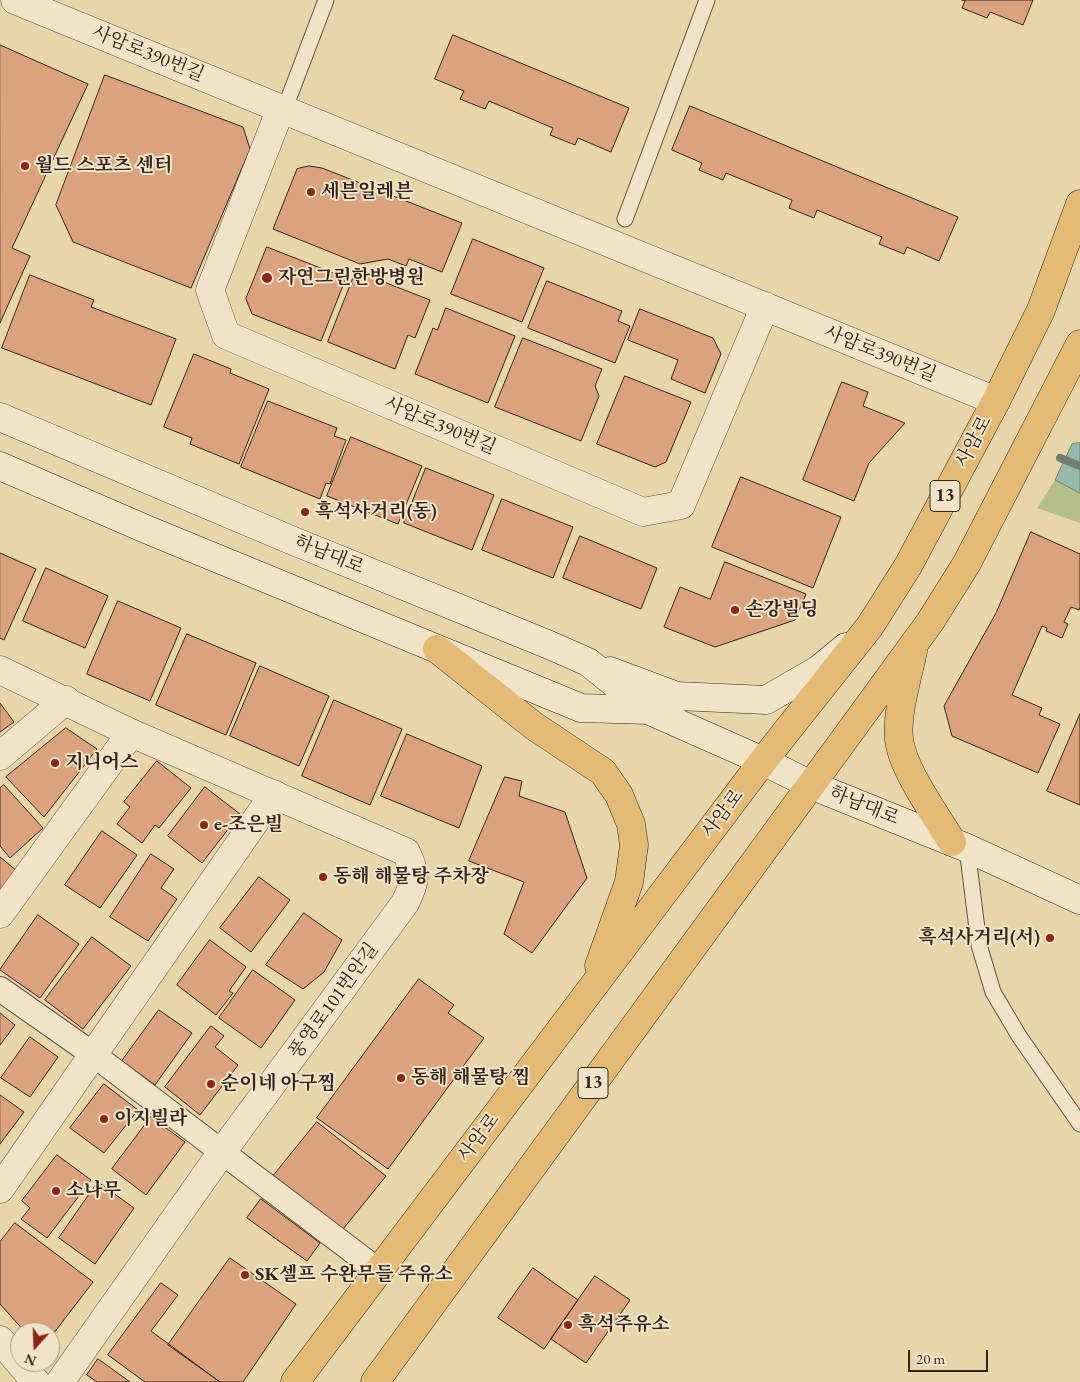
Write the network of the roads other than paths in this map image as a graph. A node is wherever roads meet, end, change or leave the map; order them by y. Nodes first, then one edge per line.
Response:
1 (15, 0) edge
2 (326, 0) edge
3 (707, 0) edge
4 (281, 108) junction
5 (1080, 204) edge
6 (625, 219) dead end
7 (765, 306) junction
8 (1080, 344) edge
9 (996, 401) junction
10 (0, 417) edge
11 (0, 466) edge
12 (870, 626) junction
13 (915, 643) junction
14 (436, 649) junction
15 (588, 662) junction
16 (0, 670) edge
17 (66, 700) junction
18 (648, 710) junction
19 (131, 733) junction
20 (0, 756) edge
21 (763, 761) junction
22 (811, 784) junction
23 (274, 794) junction
24 (960, 845) junction
25 (1080, 900) edge
26 (0, 914) edge
27 (0, 989) edge
28 (590, 991) junction
29 (94, 1055) junction
30 (1080, 1124) edge
31 (222, 1152) junction
32 (0, 1189) edge
33 (378, 1271) junction
34 (0, 1340) edge
35 (36, 1382) edge
36 (60, 1382) edge
37 (295, 1382) edge
38 (375, 1382) edge

1 - 4 street, 사암로390번길
2 - 4 lane
3 - 6 lane
4 - 7 street, 사암로390번길
4 - 7 street, 사암로390번길
5 - 9 main road, 사암로 / 13
7 - 9 street, 사암로390번길
8 - 13 main road, 13
9 - 12 main road, 사암로 / 13
10 - 15 street, 하남대로
11 - 14 street, 하남대로
12 - 15 street
12 - 21 main road, 사암로 / 13
13 - 22 main road, 13
13 - 24 main road
14 - 18 street, 하남대로
14 - 28 main road
15 - 18 street, 하남대로
16 - 17 street, 풍영로101번안길
17 - 19 street, 풍영로101번안길
17 - 20 street
18 - 21 street, 하남대로
19 - 23 street, 풍영로101번안길
19 - 26 street
21 - 22 street, 하남대로
21 - 28 main road, 사암로 / 13
22 - 24 street, 하남대로
22 - 38 main road, 13
23 - 29 street
23 - 31 street, 풍영로101번안길
24 - 25 street, 하남대로
24 - 30 lane
27 - 29 street
28 - 33 main road, 사암로 / 13
29 - 31 street
29 - 32 street
31 - 33 street
31 - 36 street, 풍영로101번안길
33 - 37 main road, 사암로 / 13
34 - 35 street

